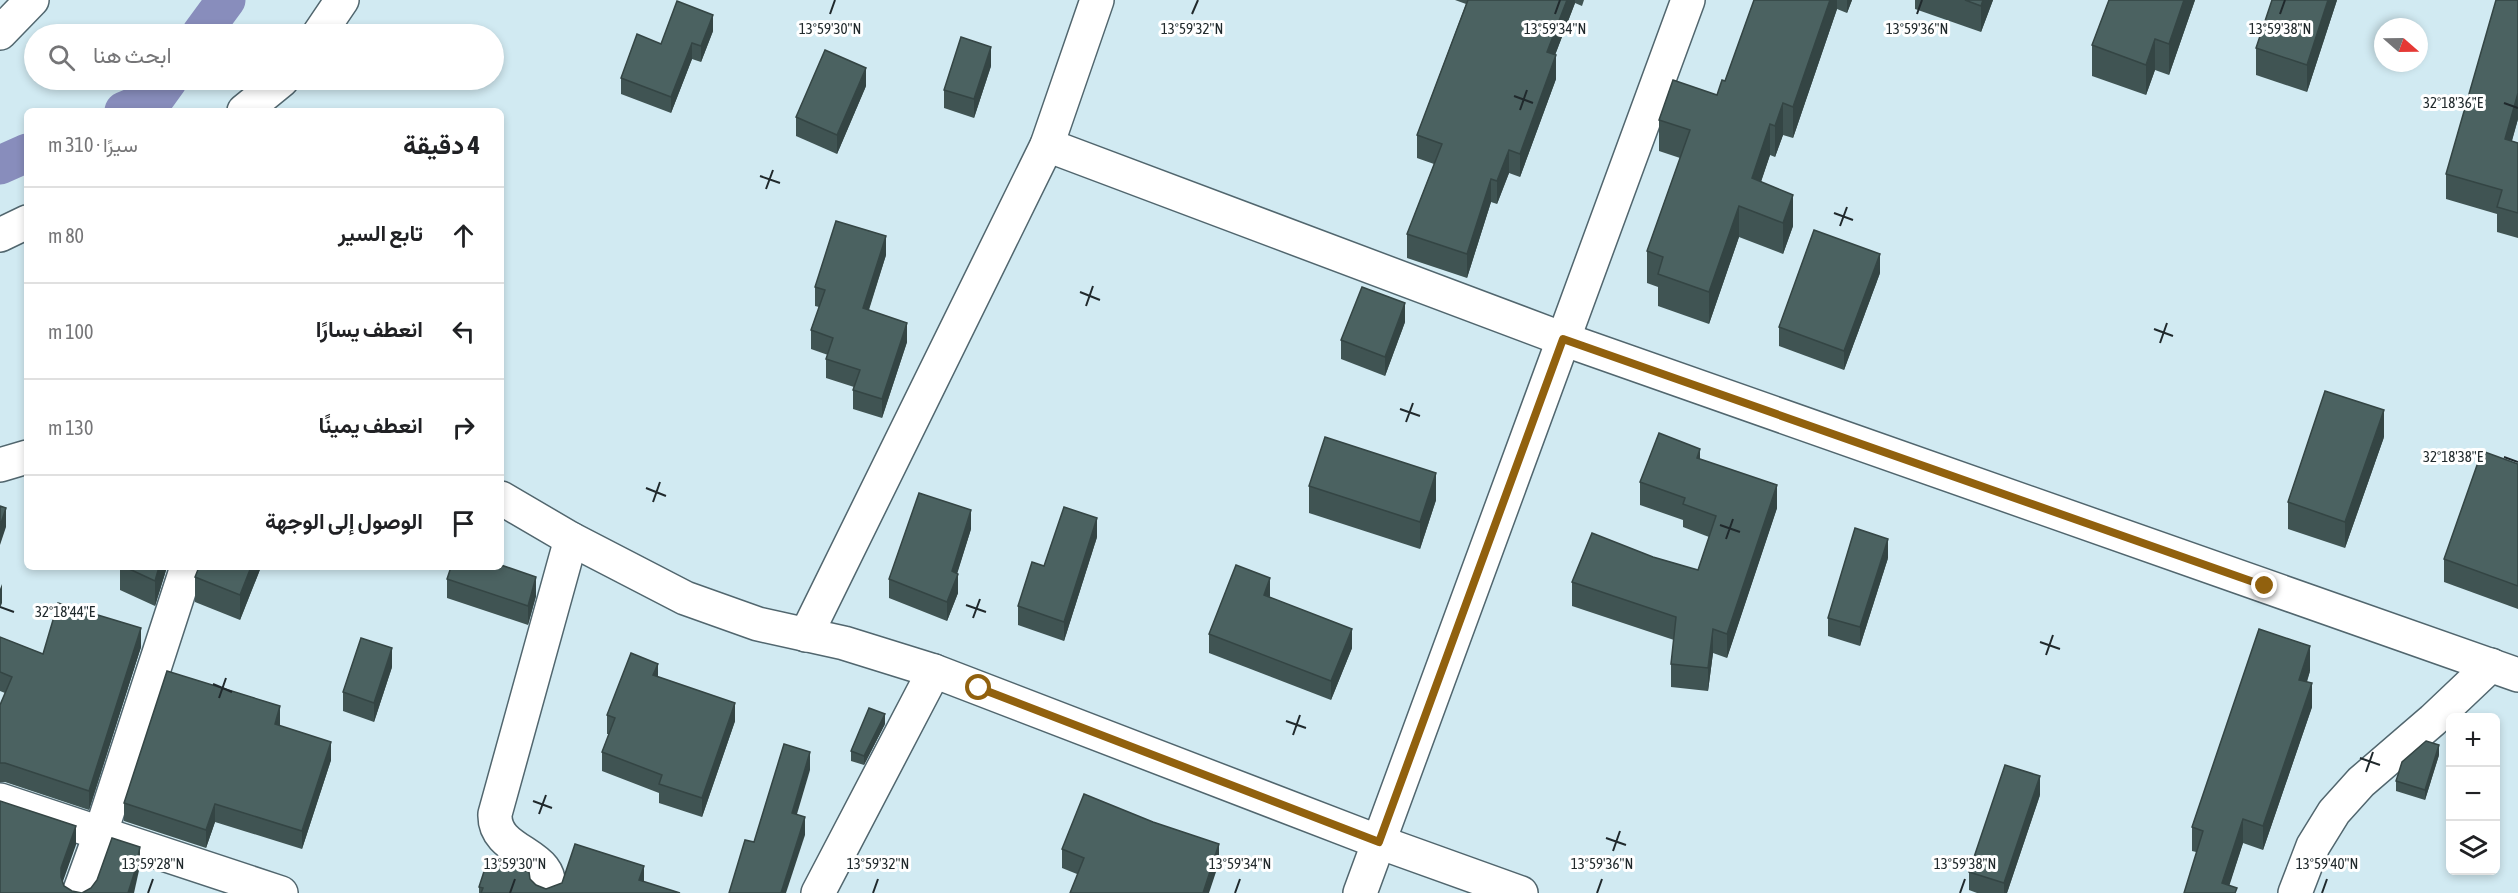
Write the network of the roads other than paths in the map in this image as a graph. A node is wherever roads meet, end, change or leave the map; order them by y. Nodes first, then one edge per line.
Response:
1 (32, 0) edge
2 (342, 0) edge
3 (1097, 0) edge
4 (1688, 0) edge
5 (326, 24) edge
6 (0, 33) edge
7 (270, 90) edge
8 (280, 90) edge
9 (248, 108) edge
10 (276, 108) edge
11 (1047, 145) junction
12 (24, 223) edge
13 (0, 235) edge
14 (1563, 339) junction
15 (24, 458) edge
16 (0, 465) edge
17 (504, 500) edge
18 (571, 539) junction
19 (186, 570) edge
20 (806, 635) junction
21 (934, 670) junction
22 (2504, 670) edge
23 (0, 800) edge
24 (100, 834) junction
25 (1379, 842) junction
26 (79, 893) edge
27 (281, 893) edge
28 (547, 893) edge
29 (818, 893) edge
30 (1360, 893) edge
31 (1521, 893) edge
32 (2295, 893) edge

1 - 6 street
2 - 5 street
3 - 11 street
4 - 14 street
7 - 9 street
8 - 10 street
11 - 14 street
11 - 20 street
12 - 13 street
14 - 22 street
14 - 25 street
15 - 16 street
17 - 18 street
18 - 20 street
18 - 28 street
19 - 24 street
20 - 21 street
21 - 25 street
21 - 29 street
22 - 32 street
23 - 24 street
24 - 26 street
24 - 27 street
25 - 30 street
25 - 31 street

